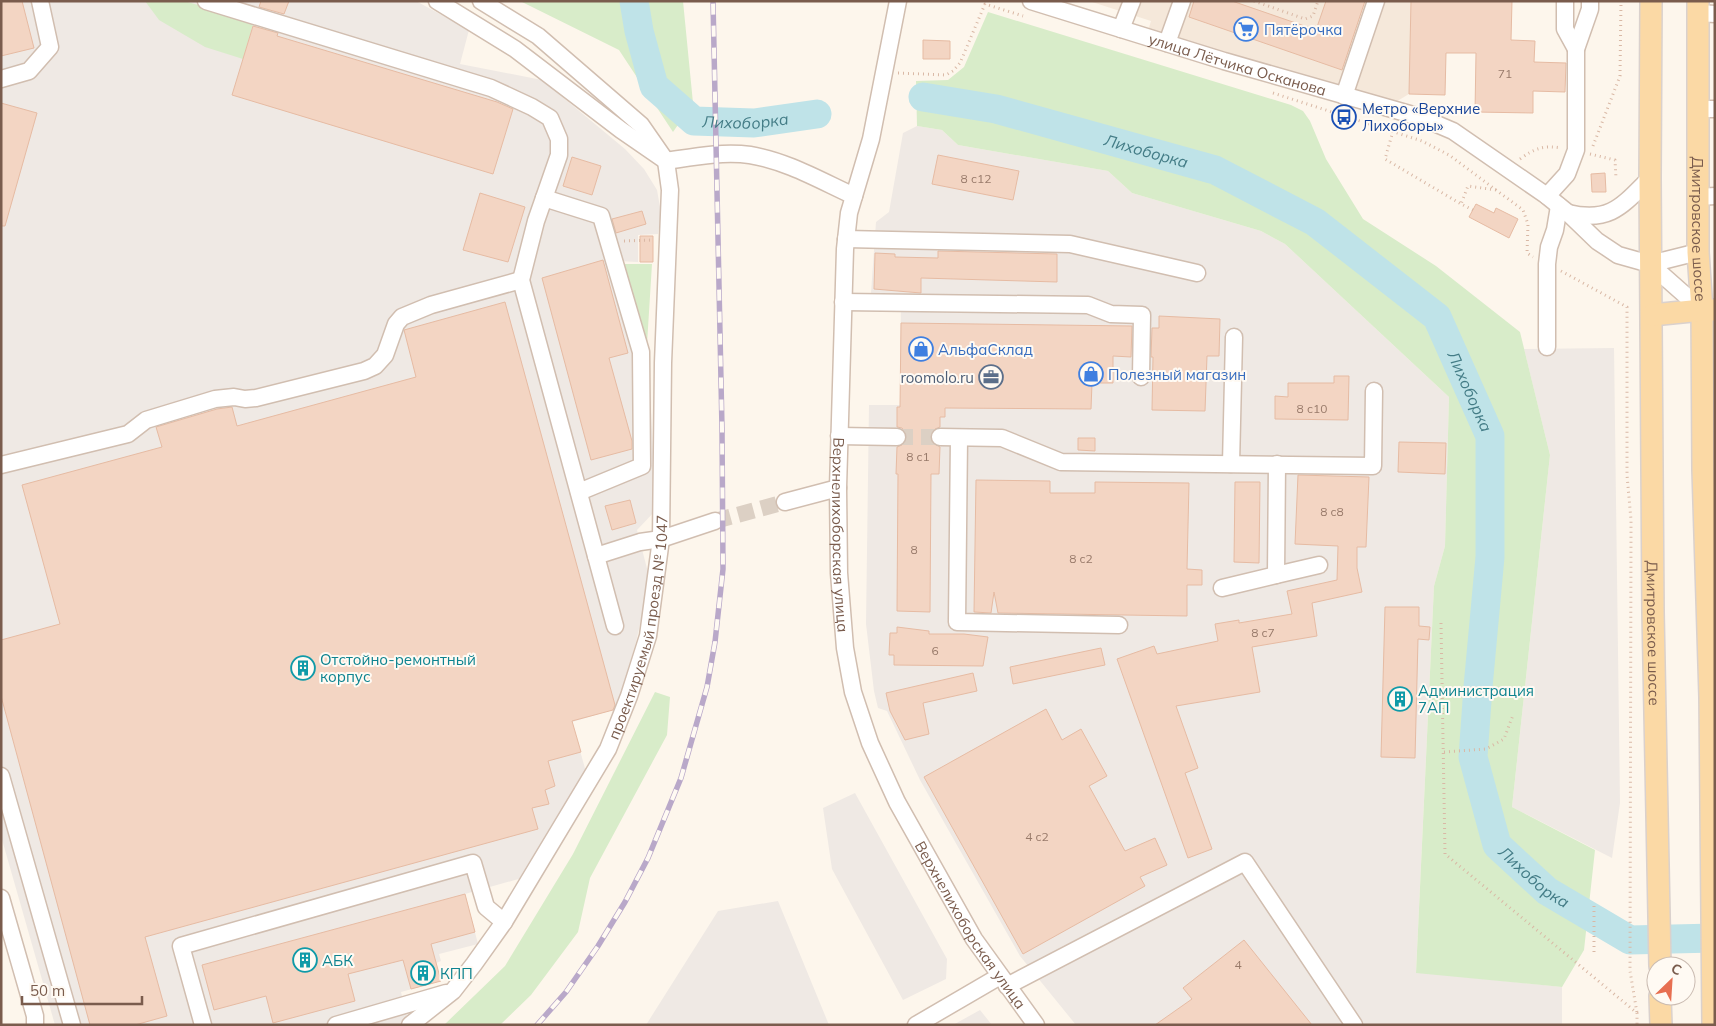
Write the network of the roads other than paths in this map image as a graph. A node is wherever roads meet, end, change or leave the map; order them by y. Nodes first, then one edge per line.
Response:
1 (40, 1) edge
2 (206, 1) edge
3 (437, 1) edge
4 (482, 1) edge
5 (898, 1) edge
6 (1031, 1) edge
7 (1132, 1) edge
8 (1182, 1) edge
9 (1376, 1) edge
10 (1565, 1) edge
11 (1590, 1) edge
12 (1651, 1) edge
13 (1703, 10) edge
14 (1121, 29) junction
15 (1167, 43) junction
16 (1576, 49) junction
17 (1, 79) edge
18 (1344, 96) junction
19 (1707, 109) edge
20 (666, 161) junction
21 (1650, 178) junction
22 (854, 196) junction
23 (1706, 197) edge
24 (544, 198) junction
25 (1558, 205) junction
26 (846, 239) junction
27 (1698, 252) junction
28 (1650, 264) junction
29 (1197, 274) dead end
30 (521, 280) junction
31 (843, 302) junction
32 (1708, 310) edge
33 (1652, 315) junction
34 (1234, 337) dead end
35 (1546, 347) dead end
36 (1708, 359) edge
37 (1141, 377) dead end
38 (1374, 391) dead end
39 (839, 436) junction
40 (897, 437) tunnel mouth
41 (940, 438) tunnel mouth
42 (959, 438) junction
43 (1231, 464) junction
44 (1278, 464) junction
45 (1, 465) edge
46 (1709, 470) edge
47 (838, 488) junction
48 (579, 492) junction
49 (785, 502) tunnel mouth
50 (715, 521) tunnel mouth
51 (661, 538) junction
52 (596, 556) junction
53 (1319, 565) dead end
54 (1276, 575) junction
55 (1222, 588) dead end
56 (1119, 625) dead end
57 (615, 626) dead end
58 (1712, 735) edge
59 (1, 776) edge
60 (1713, 800) edge
61 (1, 898) edge
62 (504, 922) junction
63 (1660, 956) edge
64 (1004, 981) junction
65 (453, 991) junction
66 (1660, 1006) edge
67 (35, 1025) edge
68 (72, 1025) edge
69 (203, 1025) edge
70 (336, 1025) edge
71 (410, 1025) edge
72 (916, 1025) edge
73 (1036, 1025) edge
74 (1354, 1025) edge
75 (1661, 1025) edge
76 (1713, 1025) edge

1 - 17 street
2 - 24 street
3 - 20 street
4 - 20 street
5 - 22 street, Верхнелихоборская улица
6 - 14 street, улица Лётчика Осканова
7 - 14 street
8 - 15 street
9 - 18 street
10 - 16 street
11 - 16 street
12 - 21 main road, Дмитровское шоссе
13 - 19 main road, Дмитровское шоссе
14 - 15 street, улица Лётчика Осканова
15 - 18 street, улица Лётчика Осканова
16 - 25 street
18 - 25 street, улица Лётчика Осканова
19 - 23 main road, Дмитровское шоссе
20 - 22 street
20 - 51 street, проектируемый проезд № 1047
21 - 25 street, улица Лётчика Осканова
21 - 28 main road, Дмитровское шоссе
22 - 26 street, Верхнелихоборская улица
23 - 27 main road, Дмитровское шоссе
24 - 30 street
24 - 48 street
25 - 28 street, улица Лётчика Осканова
25 - 35 street
26 - 29 street
26 - 31 street, Верхнелихоборская улица
27 - 28 street, улица Лётчика Осканова
27 - 32 main road, Дмитровское шоссе
28 - 32 street
28 - 33 main road, Дмитровское шоссе
30 - 45 street
30 - 48 street
31 - 37 street
31 - 39 street, Верхнелихоборская улица
32 - 33 main road
32 - 36 main road, Дмитровское шоссе
33 - 63 main road, Дмитровское шоссе
34 - 43 street
36 - 46 main road, Дмитровское шоссе
38 - 44 street
39 - 40 street
39 - 47 street, Верхнелихоборская улица
41 - 42 street
42 - 43 street
42 - 56 street
43 - 44 street
44 - 54 street
46 - 58 main road, Дмитровское шоссе
47 - 49 street
47 - 64 street, Верхнелихоборская улица
48 - 52 street
50 - 51 street
51 - 52 street
51 - 62 street, проектируемый проезд № 1047
52 - 57 street
53 - 54 street
54 - 55 street
58 - 60 main road, Дмитровское шоссе
59 - 68 street
60 - 76 main road, Дмитровское шоссе
61 - 67 street
62 - 65 street, проектируемый проезд № 1047
62 - 69 street
64 - 72 street
64 - 73 street, Верхнелихоборская улица
64 - 74 street
65 - 70 street
65 - 71 street, проектируемый проезд № 1047
66 - 75 main road

